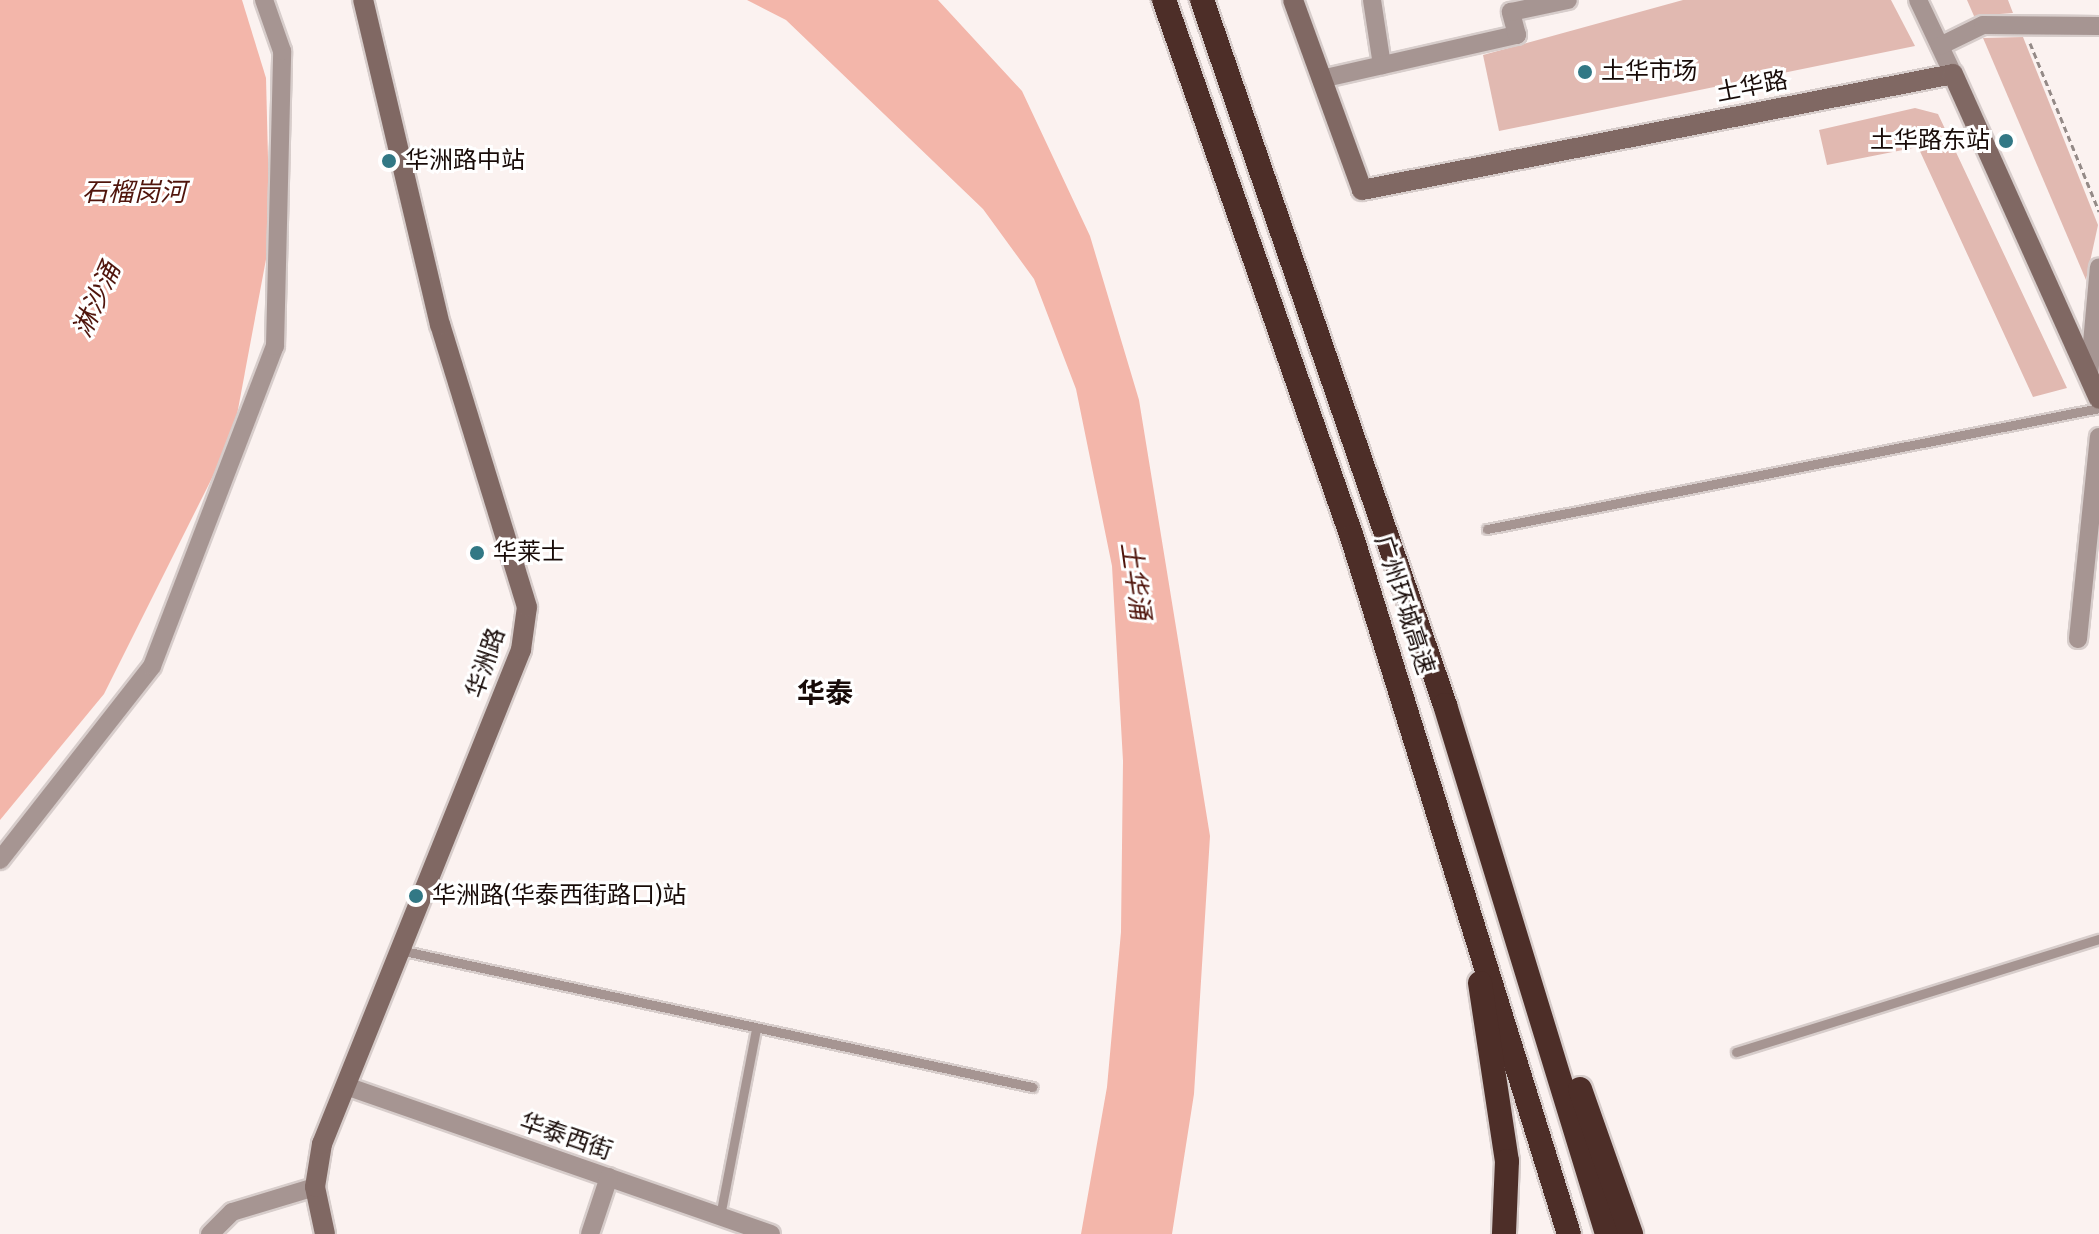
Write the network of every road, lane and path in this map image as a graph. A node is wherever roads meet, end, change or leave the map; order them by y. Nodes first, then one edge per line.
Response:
1 (264, 0) edge
2 (363, 0) edge
3 (1164, 0) edge
4 (1202, 0) edge
5 (1293, 0) edge
6 (1372, 0) edge
7 (1568, 0) edge
8 (1918, 0) edge
9 (1534, 4) edge
10 (2022, 25) junction
11 (2099, 26) edge
12 (1940, 46) junction
13 (1382, 65) junction
14 (1953, 74) junction
15 (1321, 79) junction
16 (2099, 211) edge
17 (2099, 267) edge
18 (2089, 376) junction
19 (2099, 399) edge
20 (2099, 408) edge
21 (2099, 437) edge
22 (1487, 529) dead end
23 (2078, 639) dead end
24 (1445, 705) junction
25 (1415, 729) junction
26 (0, 860) edge
27 (2099, 939) edge
28 (404, 951) junction
29 (756, 1029) junction
30 (1736, 1052) dead end
31 (346, 1086) junction
32 (1032, 1087) dead end
33 (609, 1177) junction
34 (315, 1187) junction
35 (720, 1216) junction
36 (210, 1234) edge
37 (325, 1234) edge
38 (590, 1234) edge
39 (771, 1234) edge
40 (1504, 1234) edge
41 (1569, 1234) edge
42 (1607, 1234) edge
43 (1631, 1234) edge

1 - 26 street
2 - 28 main road, 华洲路
3 - 25 highway, 广州环城高速
4 - 24 highway, 广州环城高速
5 - 15 main road, 土华路
6 - 13 street
7 - 9 street
8 - 12 street
9 - 13 street
10 - 11 street
10 - 12 street
10 - 16 path
12 - 14 street
13 - 15 street
14 - 15 main road, 土华路
14 - 18 main road
17 - 18 street
18 - 19 main road
20 - 22 lane
21 - 23 street
24 - 42 highway, 广州环城高速
24 - 43 highway
25 - 40 highway
25 - 41 highway, 广州环城高速
27 - 30 lane
28 - 29 lane
28 - 31 main road, 华洲路
29 - 32 lane
29 - 35 lane
31 - 33 street, 华泰西街
31 - 34 main road, 华洲路
33 - 35 street, 华泰西街
33 - 38 street
34 - 36 street
34 - 37 main road, 华洲路
35 - 39 street, 华泰西街

